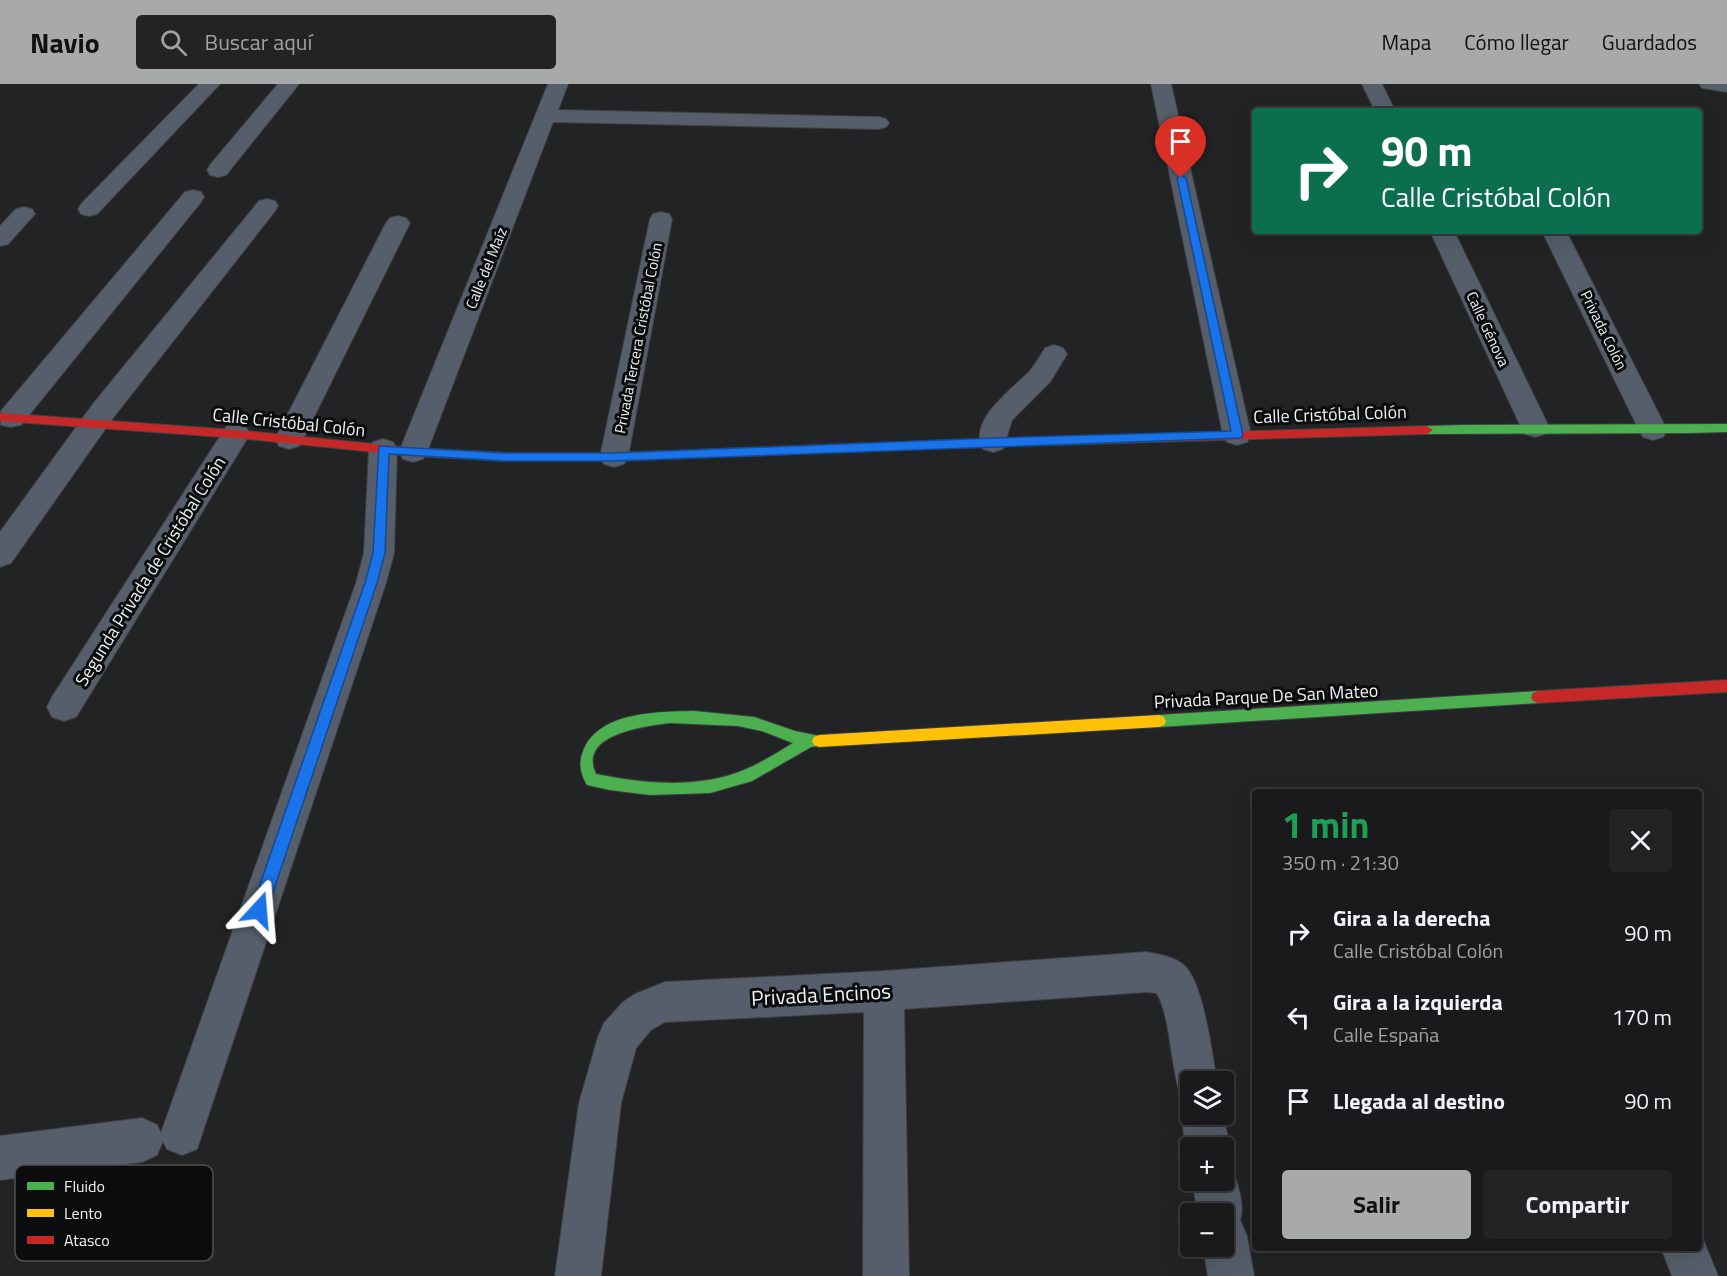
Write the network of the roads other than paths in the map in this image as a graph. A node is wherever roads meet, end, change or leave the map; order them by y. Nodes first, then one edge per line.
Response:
1 (210, 84) edge
2 (289, 84) edge
3 (558, 84) edge
4 (1161, 84) edge
5 (1372, 84) edge
6 (1709, 84) edge
7 (1727, 86) edge
8 (1384, 108) edge
9 (546, 116) junction
10 (879, 123) dead end
11 (218, 170) dead end
12 (193, 198) dead end
13 (267, 206) dead end
14 (89, 209) dead end
15 (24, 214) dead end
16 (661, 219) dead end
17 (398, 224) dead end
18 (1443, 234) edge
19 (1555, 234) edge
20 (0, 238) edge
21 (1054, 354) dead end
22 (6, 418) edge
23 (94, 422) junction
24 (1535, 427) junction
25 (1727, 428) edge
26 (1653, 430) junction
27 (236, 434) junction
28 (1237, 435) junction
29 (289, 439) junction
30 (993, 442) junction
31 (398, 451) junction
32 (614, 457) junction
33 (0, 555) edge
34 (1727, 686) edge
35 (64, 707) dead end
36 (807, 742) junction
37 (884, 991) junction
38 (1194, 1071) edge
39 (0, 1158) edge
40 (1685, 1251) edge
41 (1228, 1257) edge
42 (578, 1276) edge
43 (886, 1276) edge
44 (1231, 1276) edge
45 (1695, 1276) edge

1 - 14 street
2 - 11 street
3 - 9 street, Calle del Maíz
4 - 28 street
5 - 8 street
6 - 7 street
9 - 10 street
9 - 31 street, Calle del Maíz
12 - 22 street
13 - 23 street
15 - 20 street
16 - 32 street, Privada Tercera Cristóbal Colón
17 - 29 street
18 - 24 street, Calle Génova
19 - 26 street, Privada Colón
21 - 30 street
22 - 23 street, Calle Cristóbal Colón
23 - 27 street, Calle Cristóbal Colón
23 - 33 street
24 - 26 street, Calle Cristóbal Colón
24 - 28 street, Calle Cristóbal Colón
25 - 26 street, Calle Cristóbal Colón
27 - 29 street, Calle Cristóbal Colón
27 - 35 street, Segunda Privada de Cristóbal Colón
28 - 30 street, Calle Cristóbal Colón
29 - 31 street, Calle Cristóbal Colón
30 - 32 street, Calle Cristóbal Colón
31 - 32 street, Calle Cristóbal Colón
31 - 39 street, Calle del Maíz
34 - 36 street, Privada Parque De San Mateo
36 - 36 street, Privada Parque De San Mateo
37 - 38 street, Privada Encinos
37 - 42 street, Privada Encinos
37 - 43 street
40 - 45 street
41 - 44 street

